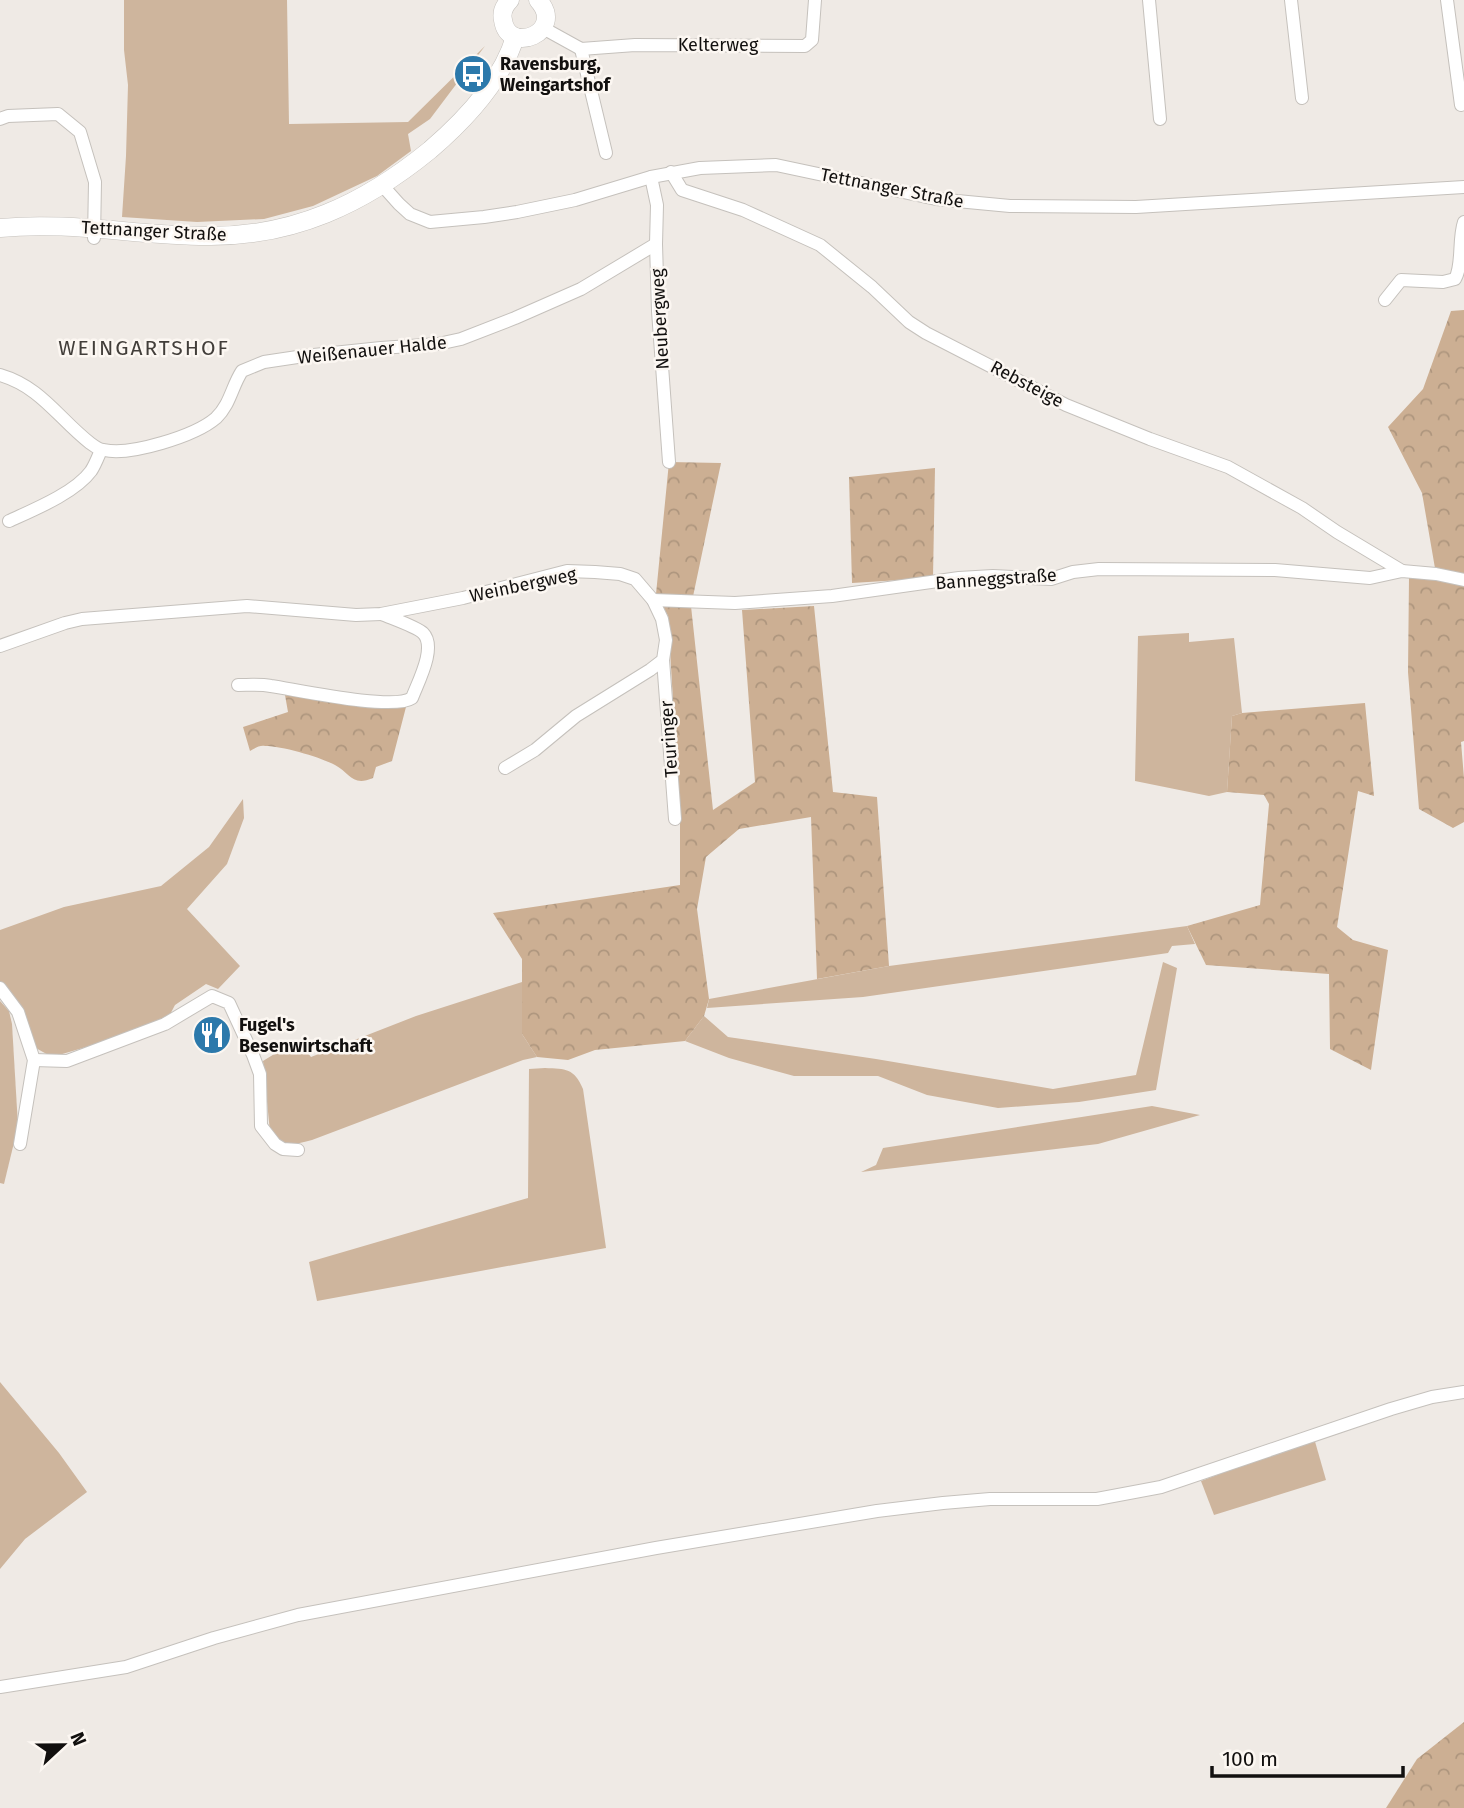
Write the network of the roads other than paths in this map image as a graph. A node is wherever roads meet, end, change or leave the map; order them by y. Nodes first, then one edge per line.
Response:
1 (510, 0) edge
2 (539, 0) edge
3 (815, 0) edge
4 (1149, 0) edge
5 (1291, 0) edge
6 (1447, 0) edge
7 (543, 28) junction
8 (515, 37) junction
9 (581, 49) junction
10 (1301, 98) dead end
11 (1461, 105) dead end
12 (1160, 118) dead end
13 (0, 119) edge
14 (606, 153) dead end
15 (671, 172) junction
16 (651, 177) junction
17 (382, 185) junction
18 (1464, 187) edge
19 (1464, 222) edge
20 (0, 228) edge
21 (94, 233) junction
22 (656, 244) junction
23 (1385, 300) dead end
24 (0, 375) edge
25 (101, 450) junction
26 (669, 462) dead end
27 (9, 521) dead end
28 (1402, 571) junction
29 (1464, 580) edge
30 (653, 600) junction
31 (381, 614) junction
32 (0, 646) edge
33 (663, 660) junction
34 (238, 685) dead end
35 (505, 768) dead end
36 (675, 819) dead end
37 (0, 988) edge
38 (34, 1060) junction
39 (20, 1144) dead end
40 (298, 1150) dead end
41 (1464, 1392) edge
42 (0, 1687) edge

1 - 8 street
2 - 7 street
3 - 9 street, Kelterweg
4 - 12 street
5 - 10 street
6 - 11 street
7 - 8 street
7 - 9 street
8 - 17 street, Tettnanger Straße
9 - 14 street
13 - 21 street
15 - 16 street, Tettnanger Straße
15 - 18 street, Tettnanger Straße
15 - 28 street, Rebsteige
16 - 17 street, Tettnanger Straße
16 - 22 street, Neubergweg
17 - 21 street, Tettnanger Straße
19 - 23 street
20 - 21 street, Tettnanger Straße
22 - 25 street, Weißenauer Halde
22 - 26 street, Neubergweg
24 - 25 street
25 - 27 street
28 - 29 street, Banneggstraße
28 - 30 street, Banneggstraße
30 - 31 street, Weinbergweg
30 - 33 street, Weinbergweg
31 - 32 street, Weinbergweg
31 - 34 street, Weinbergweg
33 - 35 street
33 - 36 street, Teuringer
37 - 38 street
38 - 39 street
38 - 40 street
41 - 42 street

